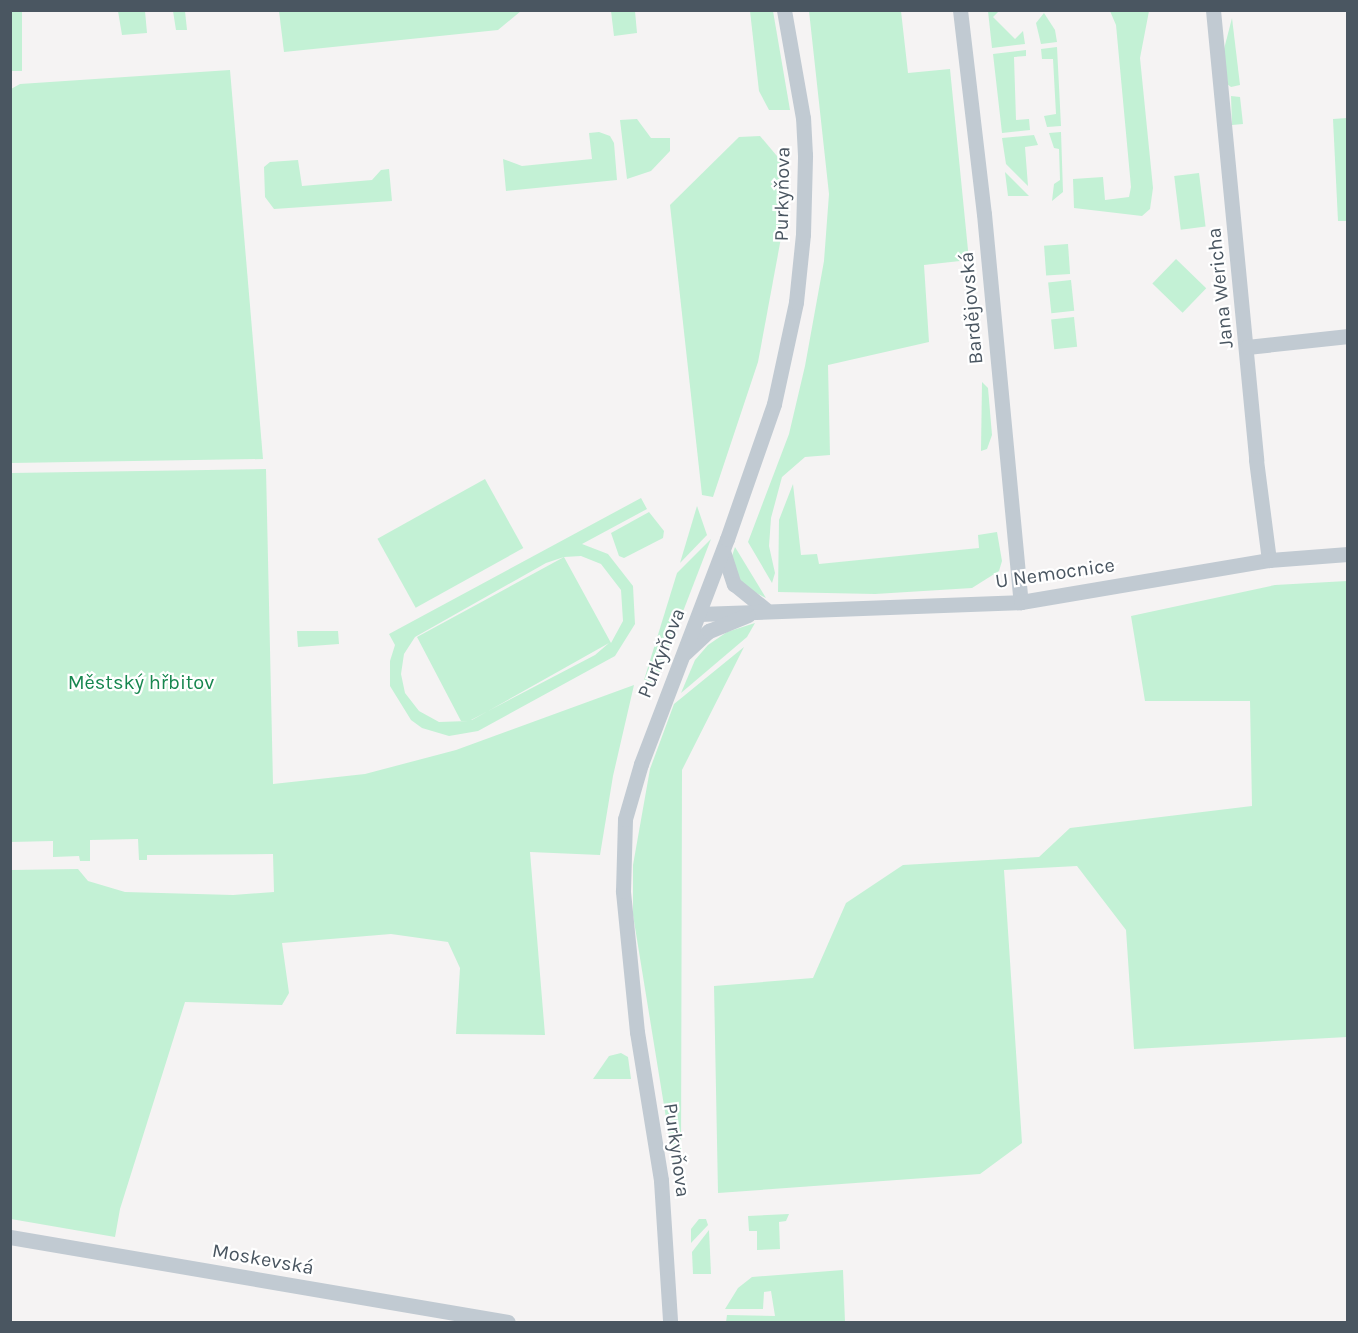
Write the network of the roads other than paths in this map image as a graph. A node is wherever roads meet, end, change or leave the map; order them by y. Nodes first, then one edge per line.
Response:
1 (783, 10) edge
2 (960, 10) edge
3 (1213, 10) edge
4 (1347, 336) edge
5 (1247, 347) junction
6 (723, 549) junction
7 (1347, 554) edge
8 (1269, 560) junction
9 (1021, 602) junction
10 (765, 609) junction
11 (699, 614) junction
12 (683, 655) junction
13 (10, 1237) edge
14 (670, 1322) edge
15 (508, 1323) edge

1 - 6 street, Purkyňova
2 - 9 street, Bardějovská
3 - 5 street, Jana Wericha
4 - 5 street
5 - 8 street, Jana Wericha
6 - 10 street
6 - 11 street, Purkyňova
7 - 8 street, U Nemocnice
8 - 9 street, U Nemocnice
9 - 10 street, U Nemocnice
10 - 11 street, U Nemocnice
10 - 12 street, U Nemocnice
11 - 12 street, Purkyňova
12 - 14 street, Purkyňova
13 - 15 street, Moskevská

